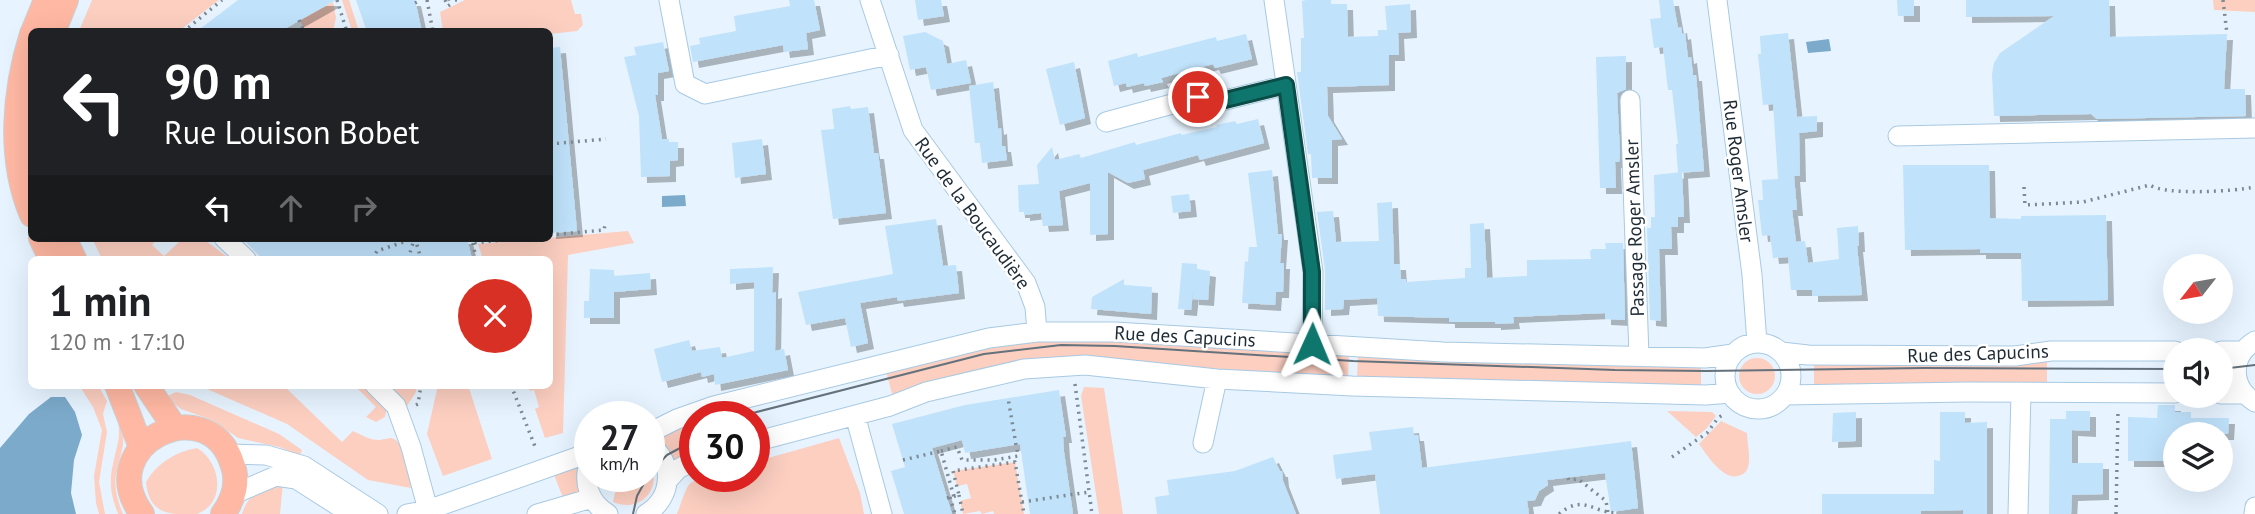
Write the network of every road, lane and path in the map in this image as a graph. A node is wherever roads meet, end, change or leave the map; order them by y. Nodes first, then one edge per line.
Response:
1 (46, 0) edge
2 (66, 0) edge
3 (222, 0) edge
4 (337, 0) edge
5 (421, 0) edge
6 (427, 0) edge
7 (669, 0) edge
8 (870, 0) edge
9 (1274, 0) edge
10 (1717, 0) edge
11 (2223, 0) edge
12 (415, 3) dead end
13 (299, 20) dead end
14 (34, 28) edge
15 (54, 28) edge
16 (188, 28) edge
17 (302, 28) edge
18 (346, 28) edge
19 (432, 28) edge
20 (2227, 34) dead end
21 (28, 50) edge
22 (889, 55) junction
23 (1286, 85) junction
24 (1630, 100) dead end
25 (1106, 122) dead end
26 (2255, 128) edge
27 (1898, 136) dead end
28 (606, 139) dead end
29 (553, 144) edge
30 (2024, 187) dead end
31 (2255, 187) edge
32 (28, 201) edge
33 (604, 225) dead end
34 (553, 235) edge
35 (228, 242) edge
36 (397, 242) edge
37 (243, 256) edge
38 (374, 256) edge
39 (1037, 332) junction
40 (1756, 343) junction
41 (1312, 344) junction
42 (2249, 346) edge
43 (2163, 351) edge
44 (1781, 352) junction
45 (1733, 354) junction
46 (1639, 356) junction
47 (1217, 379) junction
48 (1075, 384) dead end
49 (119, 389) edge
50 (149, 389) edge
51 (379, 389) edge
52 (513, 389) edge
53 (2021, 392) junction
54 (1730, 393) junction
55 (2163, 393) edge
56 (1785, 395) junction
57 (1008, 398) dead end
58 (2250, 398) edge
59 (2118, 409) dead end
60 (1724, 414) dead end
61 (855, 415) junction
62 (665, 425) edge
63 (175, 428) junction
64 (770, 438) edge
65 (1203, 443) dead end
66 (141, 447) junction
67 (536, 449) dead end
68 (941, 451) junction
69 (229, 454) junction
70 (1672, 457) dead end
71 (574, 458) edge
72 (903, 460) dead end
73 (665, 464) edge
74 (679, 468) edge
75 (1568, 478) dead end
76 (668, 480) junction
77 (592, 492) edge
78 (1089, 492) junction
79 (952, 497) junction
80 (1022, 502) junction
81 (2255, 507) edge
82 (226, 509) edge
83 (601, 509) edge
84 (428, 510) junction
85 (138, 511) edge
86 (1608, 513) edge
87 (1616, 513) edge
88 (351, 514) edge
89 (378, 514) edge
90 (407, 514) edge
91 (537, 514) edge
92 (647, 514) edge
93 (881, 514) edge
94 (955, 514) edge
95 (963, 514) edge
96 (1024, 514) edge
97 (1092, 514) edge
98 (1559, 514) edge
99 (2018, 514) edge
100 (2116, 514) edge
101 (2254, 514) edge

1 - 14 main road
2 - 15 main road
3 - 16 path
4 - 18 path
5 - 12 path
6 - 19 path
7 - 22 street
8 - 22 street, Rue de la Boucaudière
9 - 23 street
10 - 40 street, Rue Roger Amsler
11 - 20 path
13 - 17 path
21 - 32 main road
22 - 39 street, Rue de la Boucaudière
23 - 25 street
23 - 41 street
24 - 46 street, Passage Roger Amsler
26 - 27 street
28 - 29 path
30 - 31 path
33 - 34 path
35 - 37 street
36 - 38 path
39 - 41 street, Rue des Capucins
39 - 62 street, Rue des Capucins
40 - 44 street, Rue des Capucins
40 - 45 street, Rue des Capucins
41 - 46 street, Rue des Capucins
42 - 58 street
43 - 44 street, Rue des Capucins
44 - 56 street
45 - 46 street, Rue des Capucins
45 - 54 street
47 - 54 street, Rue des Capucins
47 - 61 street, Rue des Capucins
47 - 65 street
48 - 78 path
49 - 66 main road
50 - 63 main road
51 - 84 street
52 - 67 path
53 - 55 street, Rue des Capucins
53 - 56 street, Rue des Capucins
53 - 99 street
54 - 56 street, Rue des Capucins
57 - 68 path
59 - 100 path
60 - 70 path
61 - 64 street, Rue des Capucins
61 - 93 street
63 - 66 main road
63 - 69 main road
66 - 85 main road
68 - 72 path
68 - 79 path
69 - 82 main road
69 - 89 street
71 - 84 street
73 - 76 street
74 - 76 street
75 - 86 path
76 - 92 street
77 - 83 street
78 - 80 path
78 - 97 path
79 - 80 path
79 - 94 path
79 - 95 path
80 - 96 path
81 - 101 street
82 - 88 street
83 - 91 street
84 - 90 street
86 - 87 path
86 - 98 path

